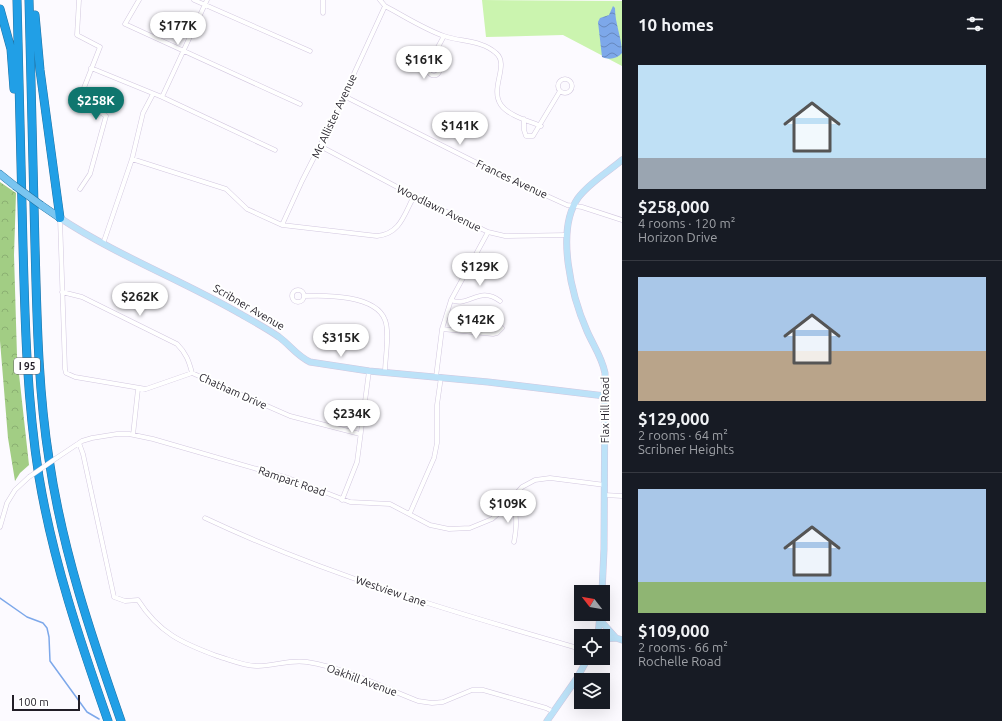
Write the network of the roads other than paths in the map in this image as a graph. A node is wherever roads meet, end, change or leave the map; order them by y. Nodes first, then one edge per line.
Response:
1 (17, 0) edge
2 (29, 0) edge
3 (34, 0) edge
4 (79, 0) edge
5 (139, 0) edge
6 (194, 0) edge
7 (207, 0) edge
8 (323, 0) edge
9 (380, 0) edge
10 (205, 5) junction
11 (384, 6) junction
12 (0, 9) edge
13 (323, 13) dead end
14 (444, 36) junction
15 (310, 51) dead end
16 (184, 52) junction
17 (432, 65) dead end
18 (91, 68) junction
19 (560, 91) dead end
20 (153, 94) junction
21 (344, 96) junction
22 (162, 97) junction
23 (300, 104) dead end
24 (524, 119) junction
25 (541, 126) junction
26 (320, 146) junction
27 (275, 150) dead end
28 (132, 159) junction
29 (21, 160) junction
30 (622, 160) edge
31 (0, 174) edge
32 (80, 189) dead end
33 (414, 196) junction
34 (574, 206) junction
35 (60, 218) junction
36 (622, 220) edge
37 (282, 225) junction
38 (488, 232) junction
39 (567, 236) junction
40 (103, 244) junction
41 (62, 292) junction
42 (304, 296) dead end
43 (452, 300) junction
44 (500, 301) dead end
45 (442, 328) junction
46 (502, 328) dead end
47 (368, 371) junction
48 (385, 372) junction
49 (192, 373) junction
50 (438, 377) junction
51 (138, 389) junction
52 (605, 396) junction
53 (360, 434) junction
54 (133, 435) junction
55 (79, 443) junction
56 (605, 485) junction
57 (605, 495) junction
58 (622, 496) edge
59 (342, 500) junction
60 (510, 501) junction
61 (410, 513) junction
62 (205, 518) dead end
63 (0, 527) edge
64 (514, 542) dead end
65 (602, 585) edge
66 (603, 621) edge
67 (619, 639) edge
68 (574, 647) edge
69 (584, 665) edge
70 (554, 712) junction
71 (108, 721) edge
72 (120, 721) edge
73 (547, 721) edge

1 - 29 highway, I 95
2 - 72 highway, I 95
3 - 35 highway
4 - 18 street
5 - 16 street
6 - 10 street
7 - 10 street
8 - 13 street
9 - 11 street
10 - 15 street
10 - 16 street
11 - 14 street
11 - 21 street, Mc Allister Avenue
12 - 29 highway
14 - 17 street
14 - 24 street
16 - 22 street
16 - 23 street
18 - 20 street
18 - 32 street
19 - 25 street
20 - 22 street
20 - 28 street
21 - 26 street, Mc Allister Avenue
21 - 34 street, Frances Avenue
22 - 27 street
24 - 25 street
24 - 25 street
26 - 33 street, Woodlawn Avenue
26 - 37 street, Mc Allister Avenue
28 - 37 street
28 - 40 street
29 - 71 highway, I 95
30 - 34 street, Flax Hill Road
31 - 35 main road, Scribner Avenue, bridge
33 - 37 street
33 - 38 street, Woodlawn Avenue
34 - 36 street, Frances Avenue
34 - 39 street, Flax Hill Road
35 - 40 street, Scribner Avenue
35 - 41 street
38 - 39 street, Woodlawn Avenue
38 - 43 street
39 - 52 street, Flax Hill Road
40 - 47 street, Scribner Avenue
41 - 49 street, Chatham Drive
41 - 51 street
42 - 48 street
43 - 44 street
43 - 45 street
45 - 46 street
45 - 50 street
47 - 48 street, Scribner Avenue
47 - 53 street
48 - 50 street, Scribner Avenue
49 - 51 street
49 - 53 street, Chatham Drive
50 - 52 street, Scribner Avenue
50 - 61 street
51 - 54 street
52 - 56 street, Flax Hill Road
53 - 59 street
54 - 55 street, Rampart Road
54 - 59 street, Rampart Road
55 - 63 street, Rampart Road, bridge
55 - 70 street, Oakhill Avenue
56 - 57 street, Flax Hill Road
56 - 60 street, Rampart Road
57 - 58 street
57 - 65 street, Flax Hill Road
59 - 61 street, Rampart Road
60 - 61 street, Rampart Road
60 - 64 street
62 - 68 street, Westview Lane
66 - 67 street
69 - 70 street
70 - 73 street

